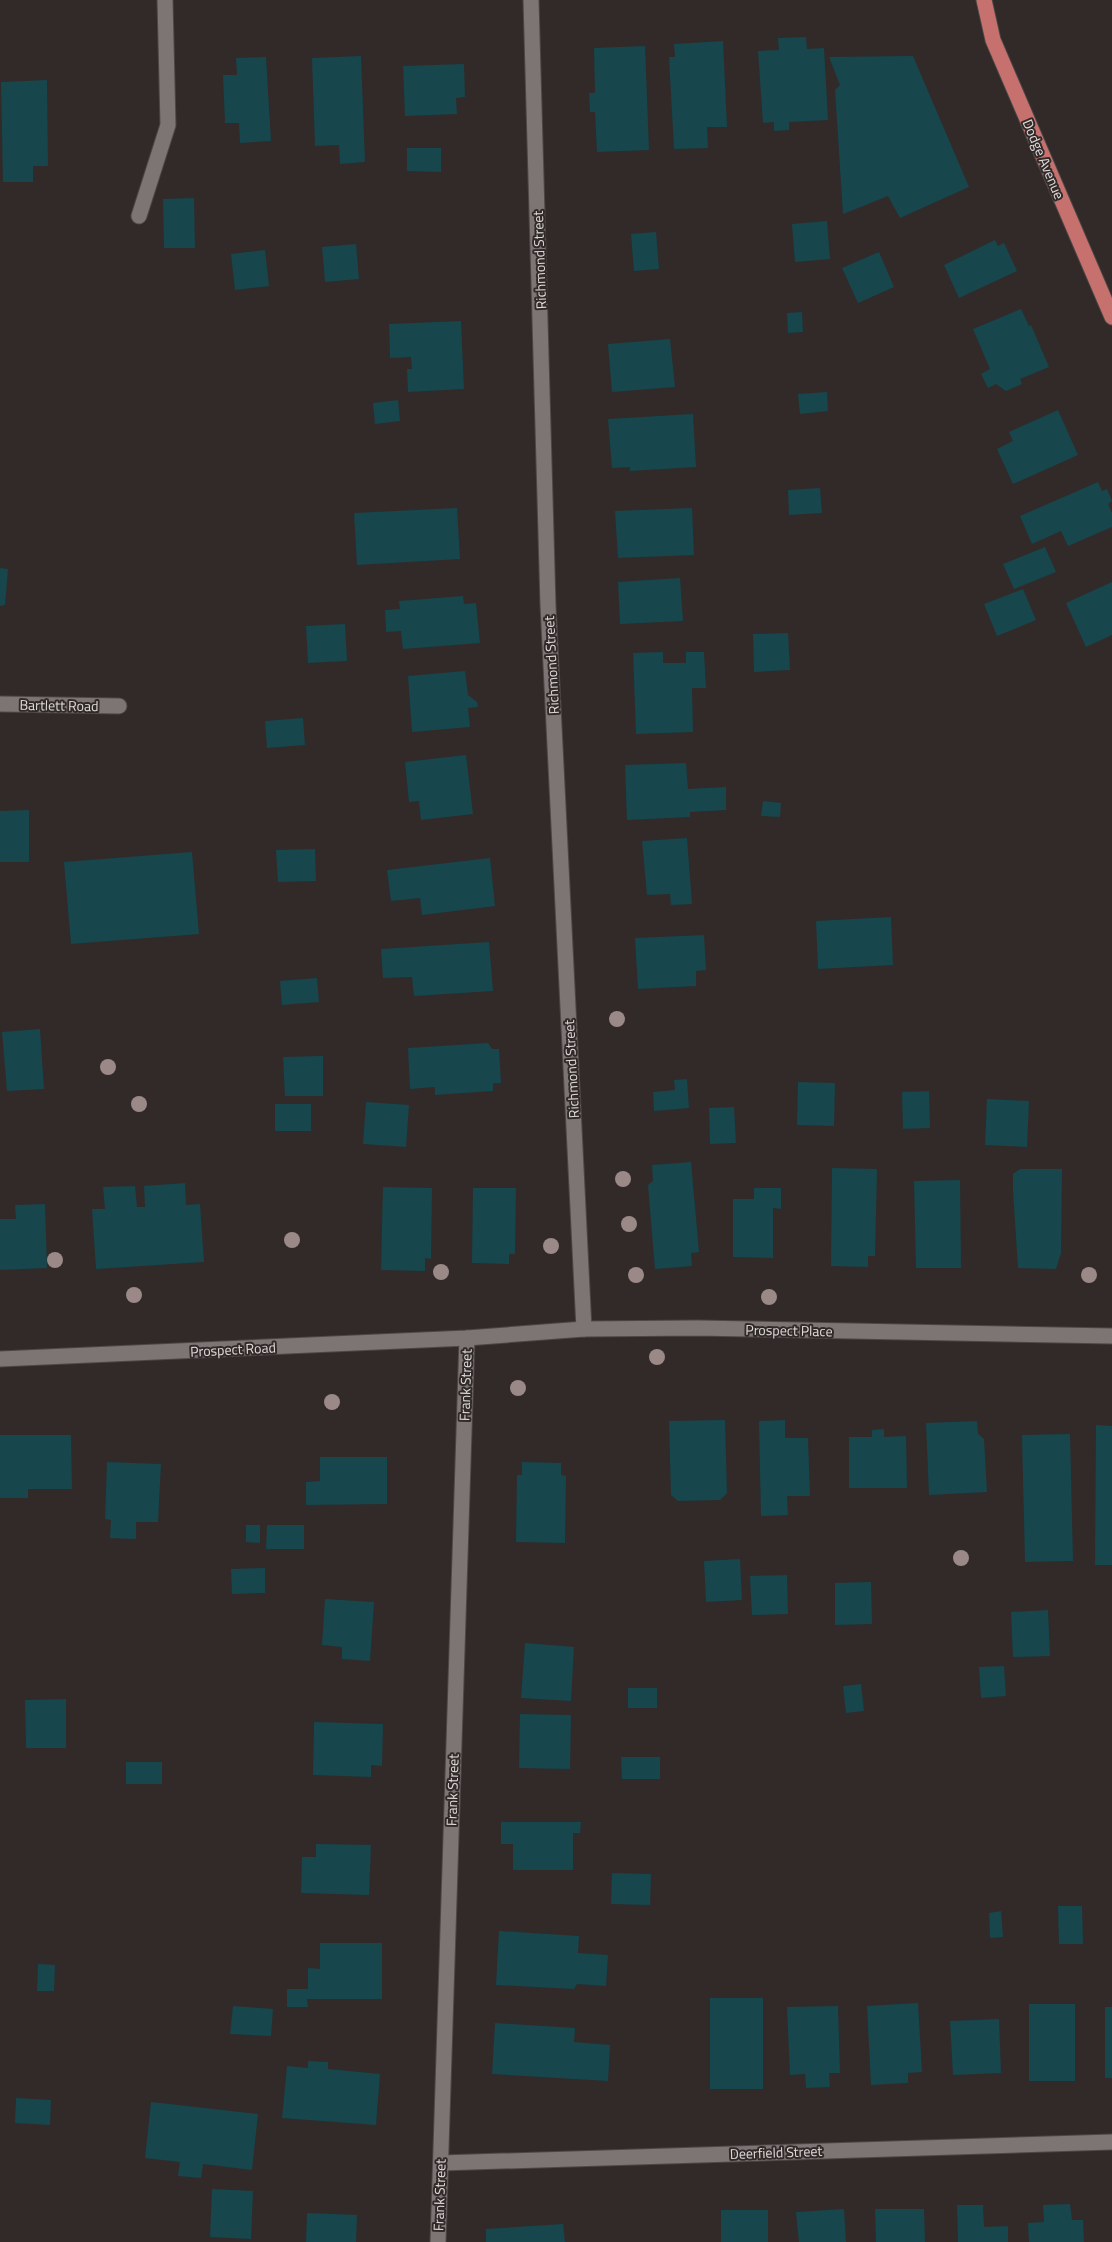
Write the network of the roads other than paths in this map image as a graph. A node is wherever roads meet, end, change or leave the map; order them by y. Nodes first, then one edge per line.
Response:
1 (166, 0) edge
2 (531, 0) edge
3 (984, 0) edge
4 (139, 216) dead end
5 (1112, 317) edge
6 (0, 704) edge
7 (119, 706) dead end
8 (584, 1329) junction
9 (1112, 1336) edge
10 (467, 1338) junction
11 (0, 1359) edge
12 (1112, 2142) edge
13 (440, 2162) junction
14 (438, 2242) edge

1 - 4 street
2 - 8 street, Richmond Street
3 - 5 main road, Dodge Avenue
6 - 7 street, Bartlett Road
8 - 9 street, Prospect Place
8 - 10 street, Prospect Place
10 - 11 street, Prospect Road
10 - 13 street, Frank Street
12 - 13 street, Deerfield Street
13 - 14 street, Frank Street

